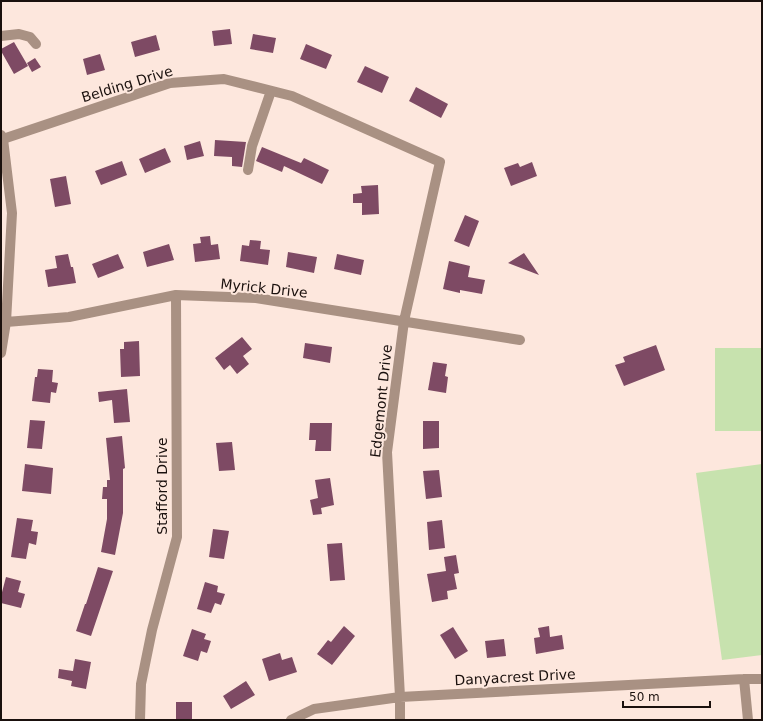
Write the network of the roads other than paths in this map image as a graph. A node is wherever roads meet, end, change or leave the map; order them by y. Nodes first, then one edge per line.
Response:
1 (1, 36) edge
2 (36, 44) dead end
3 (271, 91) junction
4 (2, 137) edge
5 (440, 162) joint
6 (248, 170) dead end
7 (176, 295) junction
8 (404, 321) junction
9 (6, 322) junction
10 (520, 340) dead end
11 (1, 353) edge
12 (744, 679) junction
13 (762, 679) edge
14 (400, 697) junction
15 (140, 720) edge
16 (291, 720) edge
17 (400, 720) edge
18 (748, 720) edge

1 - 2 street
3 - 4 street, Belding Drive
3 - 5 street, Belding Drive
3 - 6 street
4 - 9 street
5 - 8 street, Edgemont Drive
7 - 8 street, Myrick Drive
7 - 9 street, Myrick Drive
7 - 15 street, Stafford Drive
8 - 10 street, Myrick Drive
8 - 14 street, Edgemont Drive
9 - 11 street
12 - 13 street, Danyacrest Drive
12 - 14 street, Danyacrest Drive
12 - 18 street
14 - 16 street, Danyacrest Drive
14 - 17 street, Edgemont Drive

